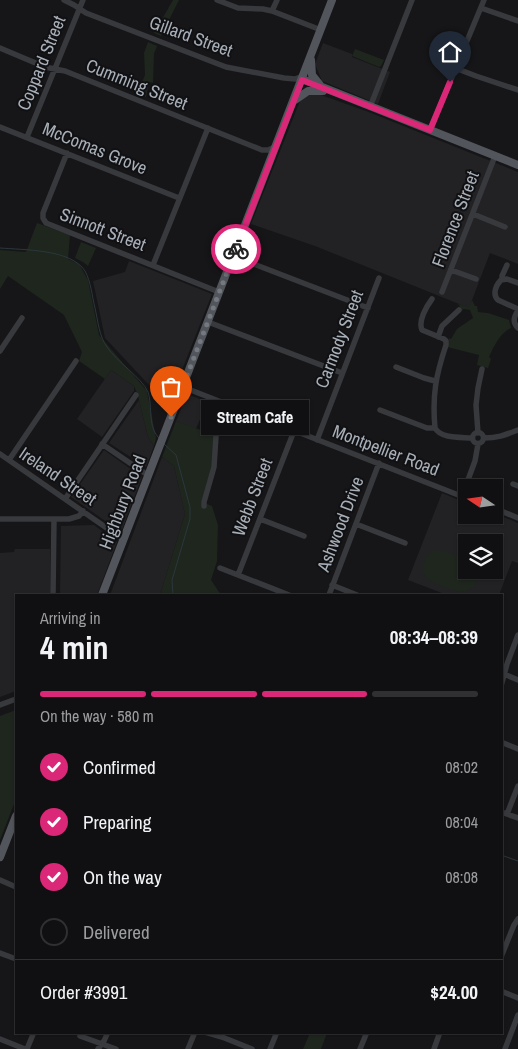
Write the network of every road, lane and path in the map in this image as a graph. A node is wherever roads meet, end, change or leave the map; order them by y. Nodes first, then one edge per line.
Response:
1 (64, 0) edge
2 (83, 0) edge
3 (217, 0) edge
4 (277, 0) edge
5 (332, 0) edge
6 (412, 0) edge
7 (484, 0) edge
8 (79, 8) junction
9 (481, 8) junction
10 (272, 11) junction
11 (518, 21) edge
12 (321, 30) junction
13 (0, 48) edge
14 (311, 55) junction
15 (55, 68) junction
16 (455, 68) junction
17 (284, 78) junction
18 (302, 78) junction
19 (298, 88) junction
20 (518, 90) edge
21 (332, 92) junction
22 (294, 102) junction
23 (370, 107) junction
24 (0, 127) edge
25 (208, 128) junction
26 (430, 130) junction
27 (27, 137) junction
28 (276, 146) junction
29 (262, 150) junction
30 (67, 153) junction
31 (495, 156) junction
32 (269, 163) junction
33 (518, 165) edge
34 (179, 198) junction
35 (473, 214) junction
36 (505, 227) dead end
37 (233, 256) junction
38 (153, 265) junction
39 (507, 265) dead end
40 (451, 270) junction
41 (380, 278) dead end
42 (476, 279) dead end
43 (502, 279) junction
44 (518, 283) edge
45 (219, 292) junction
46 (442, 292) dead end
47 (433, 299) dead end
48 (368, 308) junction
49 (459, 310) dead end
50 (518, 310) edge
51 (22, 318) dead end
52 (208, 322) junction
53 (518, 328) edge
54 (438, 337) junction
55 (0, 351) edge
56 (76, 361) dead end
57 (396, 368) dead end
58 (483, 370) dead end
59 (342, 373) junction
60 (435, 381) junction
61 (183, 387) junction
62 (136, 395) dead end
63 (228, 405) junction
64 (380, 411) dead end
65 (435, 428) junction
66 (518, 430) edge
67 (294, 431) junction
68 (478, 433) junction
69 (472, 438) junction
70 (484, 438) junction
71 (317, 440) junction
72 (102, 444) junction
73 (478, 444) junction
74 (0, 454) edge
75 (9, 460) junction
76 (379, 463) junction
77 (149, 476) junction
78 (470, 479) edge
79 (458, 495) edge
80 (65, 499) junction
81 (204, 506) dead end
82 (81, 510) junction
83 (503, 512) edge
84 (518, 518) edge
85 (0, 519) edge
86 (54, 519) junction
87 (260, 519) junction
88 (356, 524) junction
89 (304, 536) dead end
90 (124, 540) junction
91 (405, 543) dead end
92 (220, 568) dead end
93 (238, 575) junction
94 (332, 585) junction
95 (53, 594) edge
96 (102, 594) edge
97 (286, 594) edge
98 (329, 594) edge
99 (354, 594) edge
100 (518, 635) edge
101 (504, 663) edge
102 (504, 674) junction
103 (503, 678) edge
104 (518, 680) edge
105 (15, 699) edge
106 (0, 705) edge
107 (503, 743) edge
108 (518, 749) edge
109 (518, 786) edge
110 (504, 813) edge
111 (518, 818) edge
112 (15, 819) edge
113 (0, 857) edge
114 (0, 880) edge
115 (15, 887) edge
116 (518, 919) edge
117 (503, 952) edge
118 (0, 953) edge
119 (15, 959) edge
120 (503, 992) edge
121 (518, 998) edge
122 (518, 1015) edge
123 (33, 1034) edge
124 (107, 1034) edge
125 (193, 1034) edge
126 (212, 1034) edge
127 (276, 1034) edge
128 (366, 1034) edge
129 (439, 1034) edge
130 (80, 1036) dead end
131 (0, 1039) edge
132 (102, 1044) junction
133 (189, 1046) edge
134 (26, 1049) edge
135 (98, 1049) edge
136 (116, 1049) edge
137 (252, 1049) edge
138 (270, 1049) edge
139 (360, 1049) edge
140 (434, 1049) edge
141 (505, 1049) edge

1 - 8 street, Gillard Street
2 - 8 street, Coppard Street
3 - 10 street
4 - 10 street
5 - 12 main road, Highbury Road
6 - 23 street
7 - 9 street
8 - 15 street, Coppard Street
8 - 17 street, Gillard Street
9 - 11 street
9 - 16 street
10 - 12 street
12 - 14 main road, Highbury Road
13 - 15 street, Cumming Street
14 - 18 main road, Highbury Road
14 - 21 main road
15 - 25 street, Cumming Street
15 - 27 street, Coppard Street
16 - 20 street
16 - 26 street
17 - 18 street, Gillard Street
17 - 19 street, Gillard Street
18 - 19 main road, Highbury Road
18 - 21 main road
19 - 22 main road, Highbury Road
21 - 22 main road
21 - 23 main road
22 - 28 main road, Highbury Road
23 - 26 main road
24 - 27 street, McComas Grove
25 - 29 street, Cumming Street
25 - 34 street
26 - 31 main road
27 - 30 street, McComas Grove
28 - 29 street
28 - 32 main road, Highbury Road
29 - 32 street
30 - 34 street, McComas Grove
30 - 38 street, Sinnott Street
31 - 33 main road
31 - 35 street, Florence Street
32 - 37 main road, Highbury Road
34 - 38 street
35 - 36 street
35 - 40 street, Florence Street
37 - 45 main road, Highbury Road
37 - 48 street
38 - 45 street, Sinnott Street
39 - 43 street
40 - 42 street
40 - 46 street, Florence Street
41 - 48 street, Carmody Street
43 - 44 street
43 - 50 street
45 - 52 main road, Highbury Road
47 - 54 street
48 - 59 street, Carmody Street
49 - 54 street
50 - 53 street
51 - 55 street
52 - 59 street
52 - 61 main road, Highbury Road
54 - 60 street
56 - 75 street
57 - 60 street
58 - 68 street
59 - 71 street, Carmody Street
60 - 65 street
61 - 63 street, Montpellier Road
61 - 77 main road, Highbury Road
62 - 72 street
63 - 67 street, Montpellier Road
63 - 81 street
64 - 65 street
65 - 69 street
66 - 70 street
67 - 71 street, Montpellier Road
67 - 87 street, Webb Street
68 - 69 street
68 - 70 street
69 - 73 street
70 - 73 street
71 - 76 street, Montpellier Road
72 - 77 street
72 - 80 street
73 - 78 street
74 - 75 street, Ireland Street
75 - 80 street, Ireland Street
76 - 79 street, Montpellier Road
76 - 88 street, Ashwood Drive
77 - 90 main road, Highbury Road
80 - 82 street, Ireland Street
82 - 86 street
82 - 90 street, Ireland Street
83 - 84 street
85 - 86 street
86 - 95 street
87 - 89 street
87 - 93 street, Webb Street
88 - 91 street
88 - 94 street, Ashwood Drive
90 - 96 main road, Highbury Road
92 - 93 street
93 - 97 street
94 - 98 street, Ashwood Drive
94 - 99 street
100 - 101 street
101 - 102 street
102 - 103 street
102 - 104 street
105 - 106 street
107 - 108 street
109 - 110 street
110 - 111 street
112 - 113 main road
114 - 115 street
116 - 117 street
118 - 119 street
120 - 121 street
122 - 141 street
123 - 134 street
124 - 132 street
125 - 133 street
126 - 137 street
127 - 138 street
128 - 139 street
129 - 140 street
130 - 132 street
131 - 134 street
132 - 135 street
132 - 136 street

